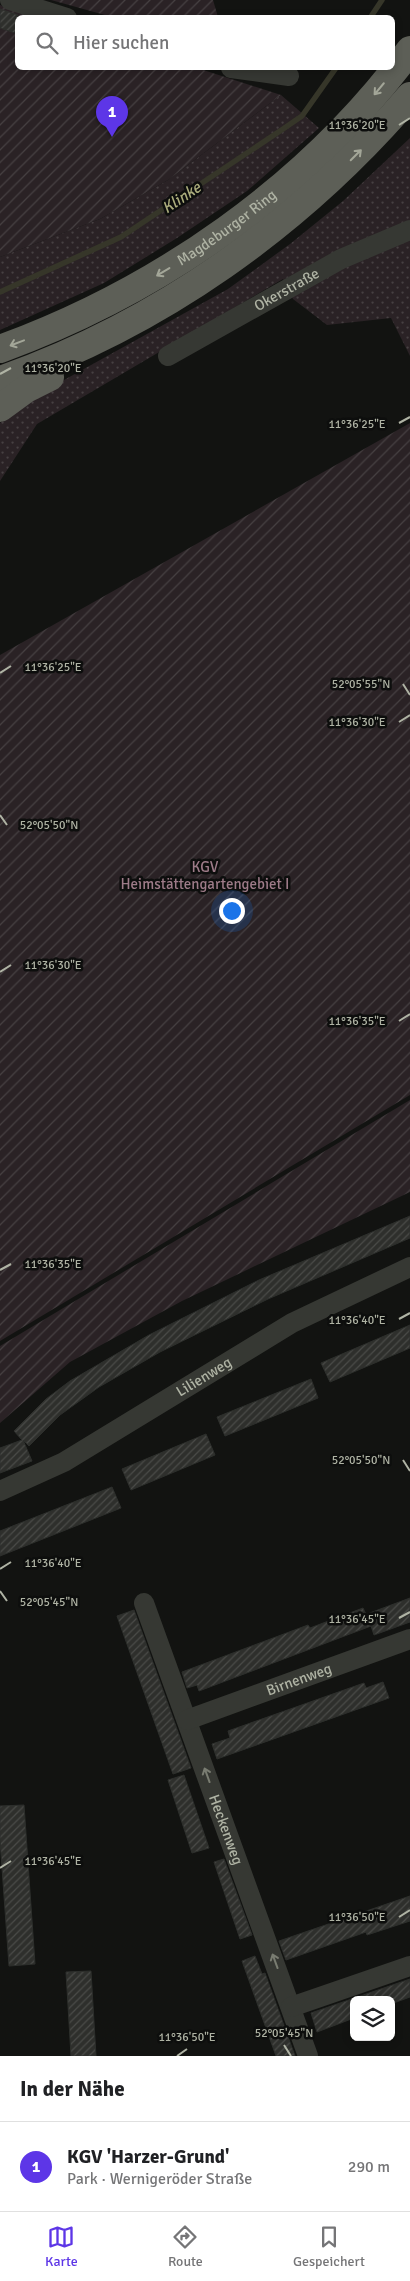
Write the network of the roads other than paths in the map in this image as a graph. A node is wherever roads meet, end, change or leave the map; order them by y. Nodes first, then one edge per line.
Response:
1 (10, 0) edge
2 (58, 15) edge
3 (410, 50) edge
4 (395, 69) edge
5 (245, 70) edge
6 (394, 70) edge
7 (289, 76) dead end
8 (410, 96) edge
9 (321, 189) junction
10 (410, 230) edge
11 (0, 349) edge
12 (168, 356) dead end
13 (0, 380) edge
14 (0, 408) edge
15 (410, 1267) edge
16 (0, 1491) edge
17 (144, 1603) dead end
18 (410, 1640) edge
19 (187, 1720) junction
20 (410, 1966) edge
21 (291, 2007) junction
22 (308, 2056) edge

1 - 2 street
3 -> 4 highway, Magdeburger Ring
5 - 7 street
6 -> 11 highway, Magdeburger Ring
9 -> 8 highway, Magdeburger Ring
9 - 13 highway, Magdeburger Ring
9 - 14 highway
10 - 12 street, Okerstraße
15 - 16 street, Lilienweg
17 - 19 street, Heckenweg
18 - 19 street, Birnenweg
21 -> 19 street, Heckenweg
20 - 21 street
21 - 22 street, Heckenweg

